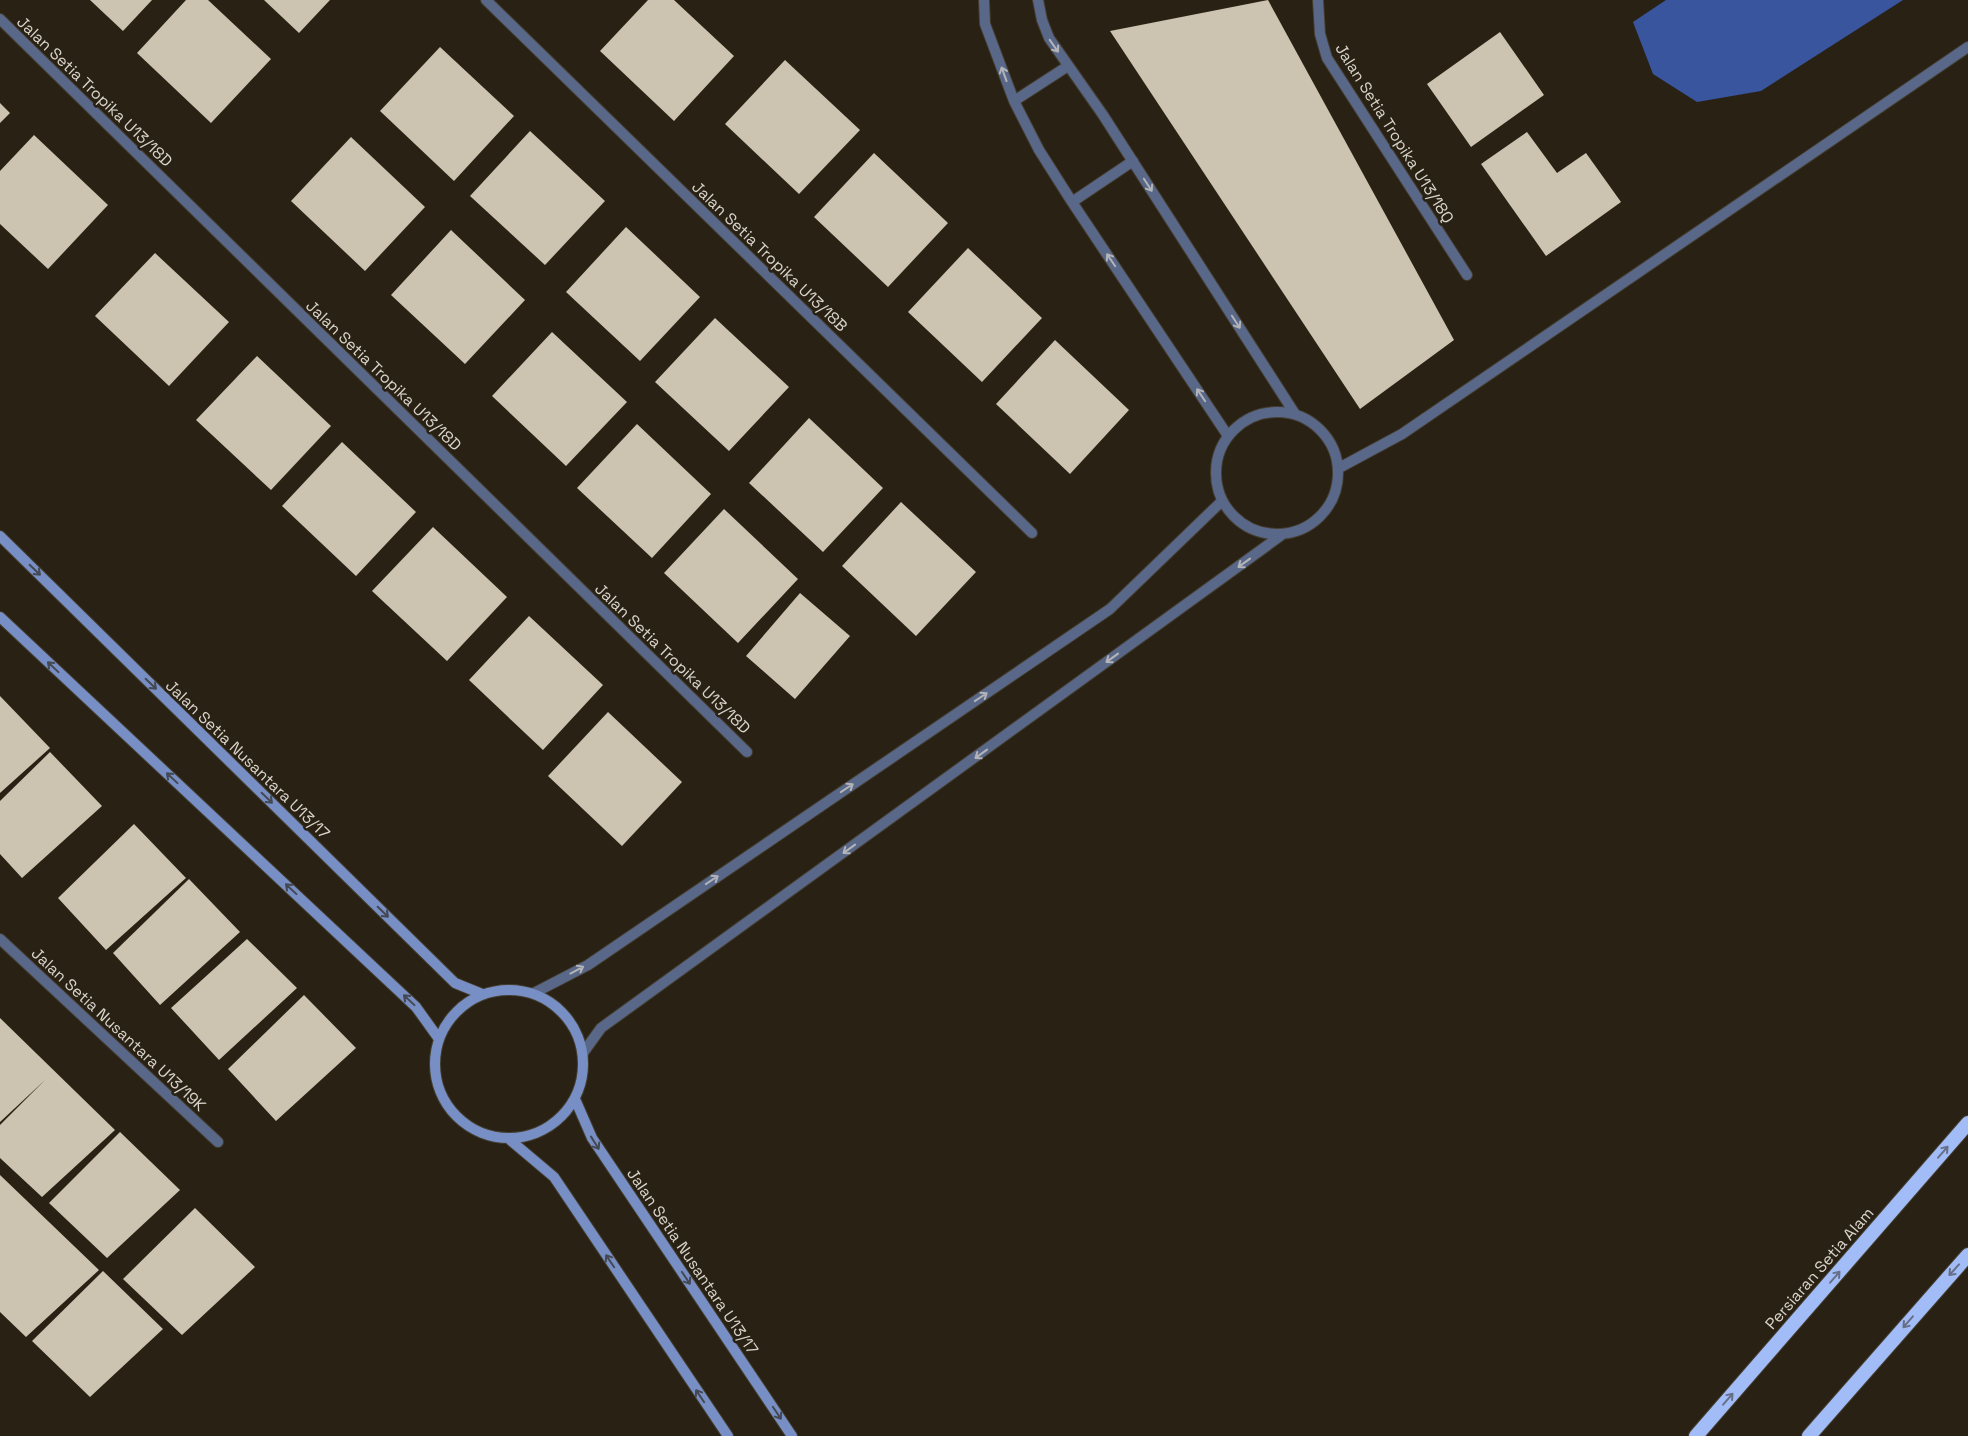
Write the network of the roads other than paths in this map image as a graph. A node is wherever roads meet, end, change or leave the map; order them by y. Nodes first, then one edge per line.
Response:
1 (486, 0) edge
2 (984, 0) edge
3 (1038, 0) edge
4 (1318, 0) edge
5 (0, 19) edge
6 (1968, 47) edge
7 (1068, 66) junction
8 (1014, 101) junction
9 (1133, 161) junction
10 (1072, 202) junction
11 (1467, 275) dead end
12 (1294, 414) junction
13 (1228, 436) junction
14 (1339, 468) junction
15 (1222, 501) junction
16 (1032, 533) dead end
17 (1283, 534) junction
18 (0, 536) edge
19 (0, 617) edge
20 (747, 752) dead end
21 (2, 946) edge
22 (534, 993) junction
23 (482, 994) junction
24 (439, 1039) junction
25 (583, 1053) junction
26 (575, 1099) junction
27 (1968, 1123) edge
28 (509, 1139) junction
29 (218, 1142) dead end
30 (1968, 1255) edge
31 (728, 1436) edge
32 (792, 1436) edge
33 (1696, 1436) edge
34 (1809, 1436) edge

1 - 16 street, Jalan Setia Tropika U13/18B
8 -> 2 street
3 -> 7 street
4 - 11 street, Jalan Setia Tropika U13/18Q
5 - 20 street, Jalan Setia Tropika U13/18D
6 - 14 street
7 - 8 street
7 - 9 street
8 - 10 street
9 - 10 street
9 -> 12 street
13 -> 10 street
12 - 13 street
12 - 14 street
13 - 15 street
14 - 17 street
15 - 17 street
22 -> 15 street
17 -> 25 street
18 -> 23 main road, Jalan Setia Nusantara U13/17
24 -> 19 main road
21 - 29 street, Jalan Setia Nusantara U13/19K
22 - 23 main road
22 - 25 main road
23 - 24 main road
24 - 28 main road
25 - 26 main road
26 - 28 main road
26 -> 32 main road, Jalan Setia Nusantara U13/17
33 -> 27 highway, Persiaran Setia Alam
31 -> 28 main road
30 -> 34 highway

